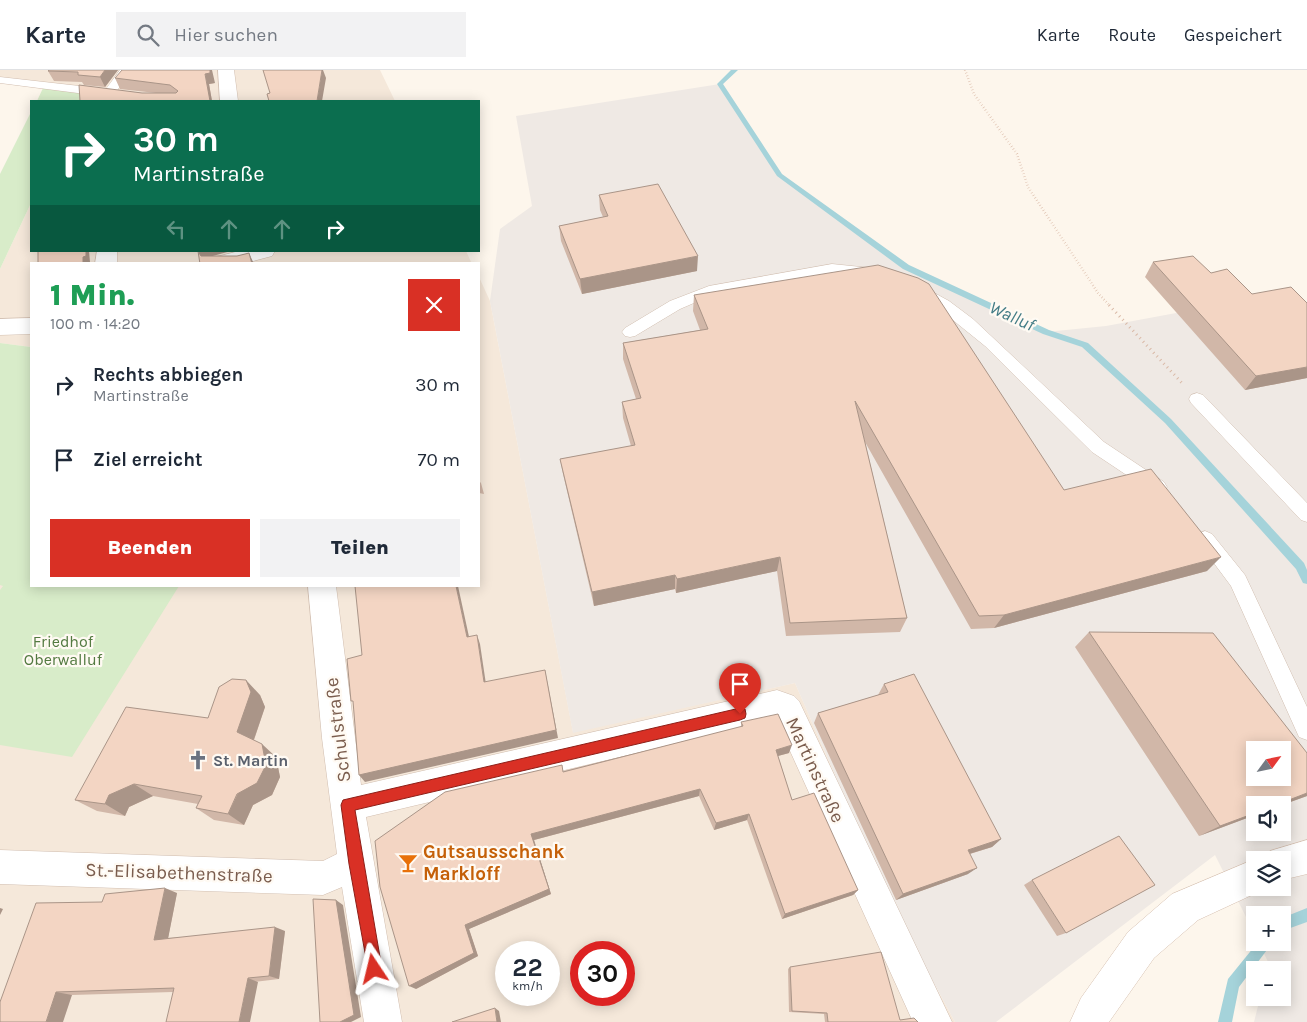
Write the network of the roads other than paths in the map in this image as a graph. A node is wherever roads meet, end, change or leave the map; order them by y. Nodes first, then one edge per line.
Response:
1 (126, 70) edge
2 (226, 70) edge
3 (0, 80) edge
4 (109, 93) junction
5 (127, 95) edge
6 (229, 100) edge
7 (261, 252) edge
8 (224, 262) edge
9 (30, 326) edge
10 (0, 327) edge
11 (630, 332) dead end
12 (1197, 399) road end
13 (1167, 495) edge
14 (1307, 515) edge
15 (1195, 526) edge
16 (322, 587) edge
17 (1307, 730) edge
18 (348, 805) junction
19 (1307, 857) edge
20 (1291, 861) edge
21 (356, 864) junction
22 (0, 867) edge
23 (1246, 880) edge
24 (384, 1022) edge
25 (933, 1022) edge
26 (1089, 1022) edge

1 - 4 lane
2 - 6 street
3 - 4 lane
4 - 5 lane
7 - 8 street
9 - 10 street
11 - 13 lane
12 - 14 lane
15 - 17 lane
16 - 18 street, Schulstraße
18 - 21 street, Schulstraße
18 - 25 street, Martinstraße
19 - 20 street
21 - 22 street, St.-Elisabethenstraße
21 - 24 street, Schulstraße
23 - 26 street

